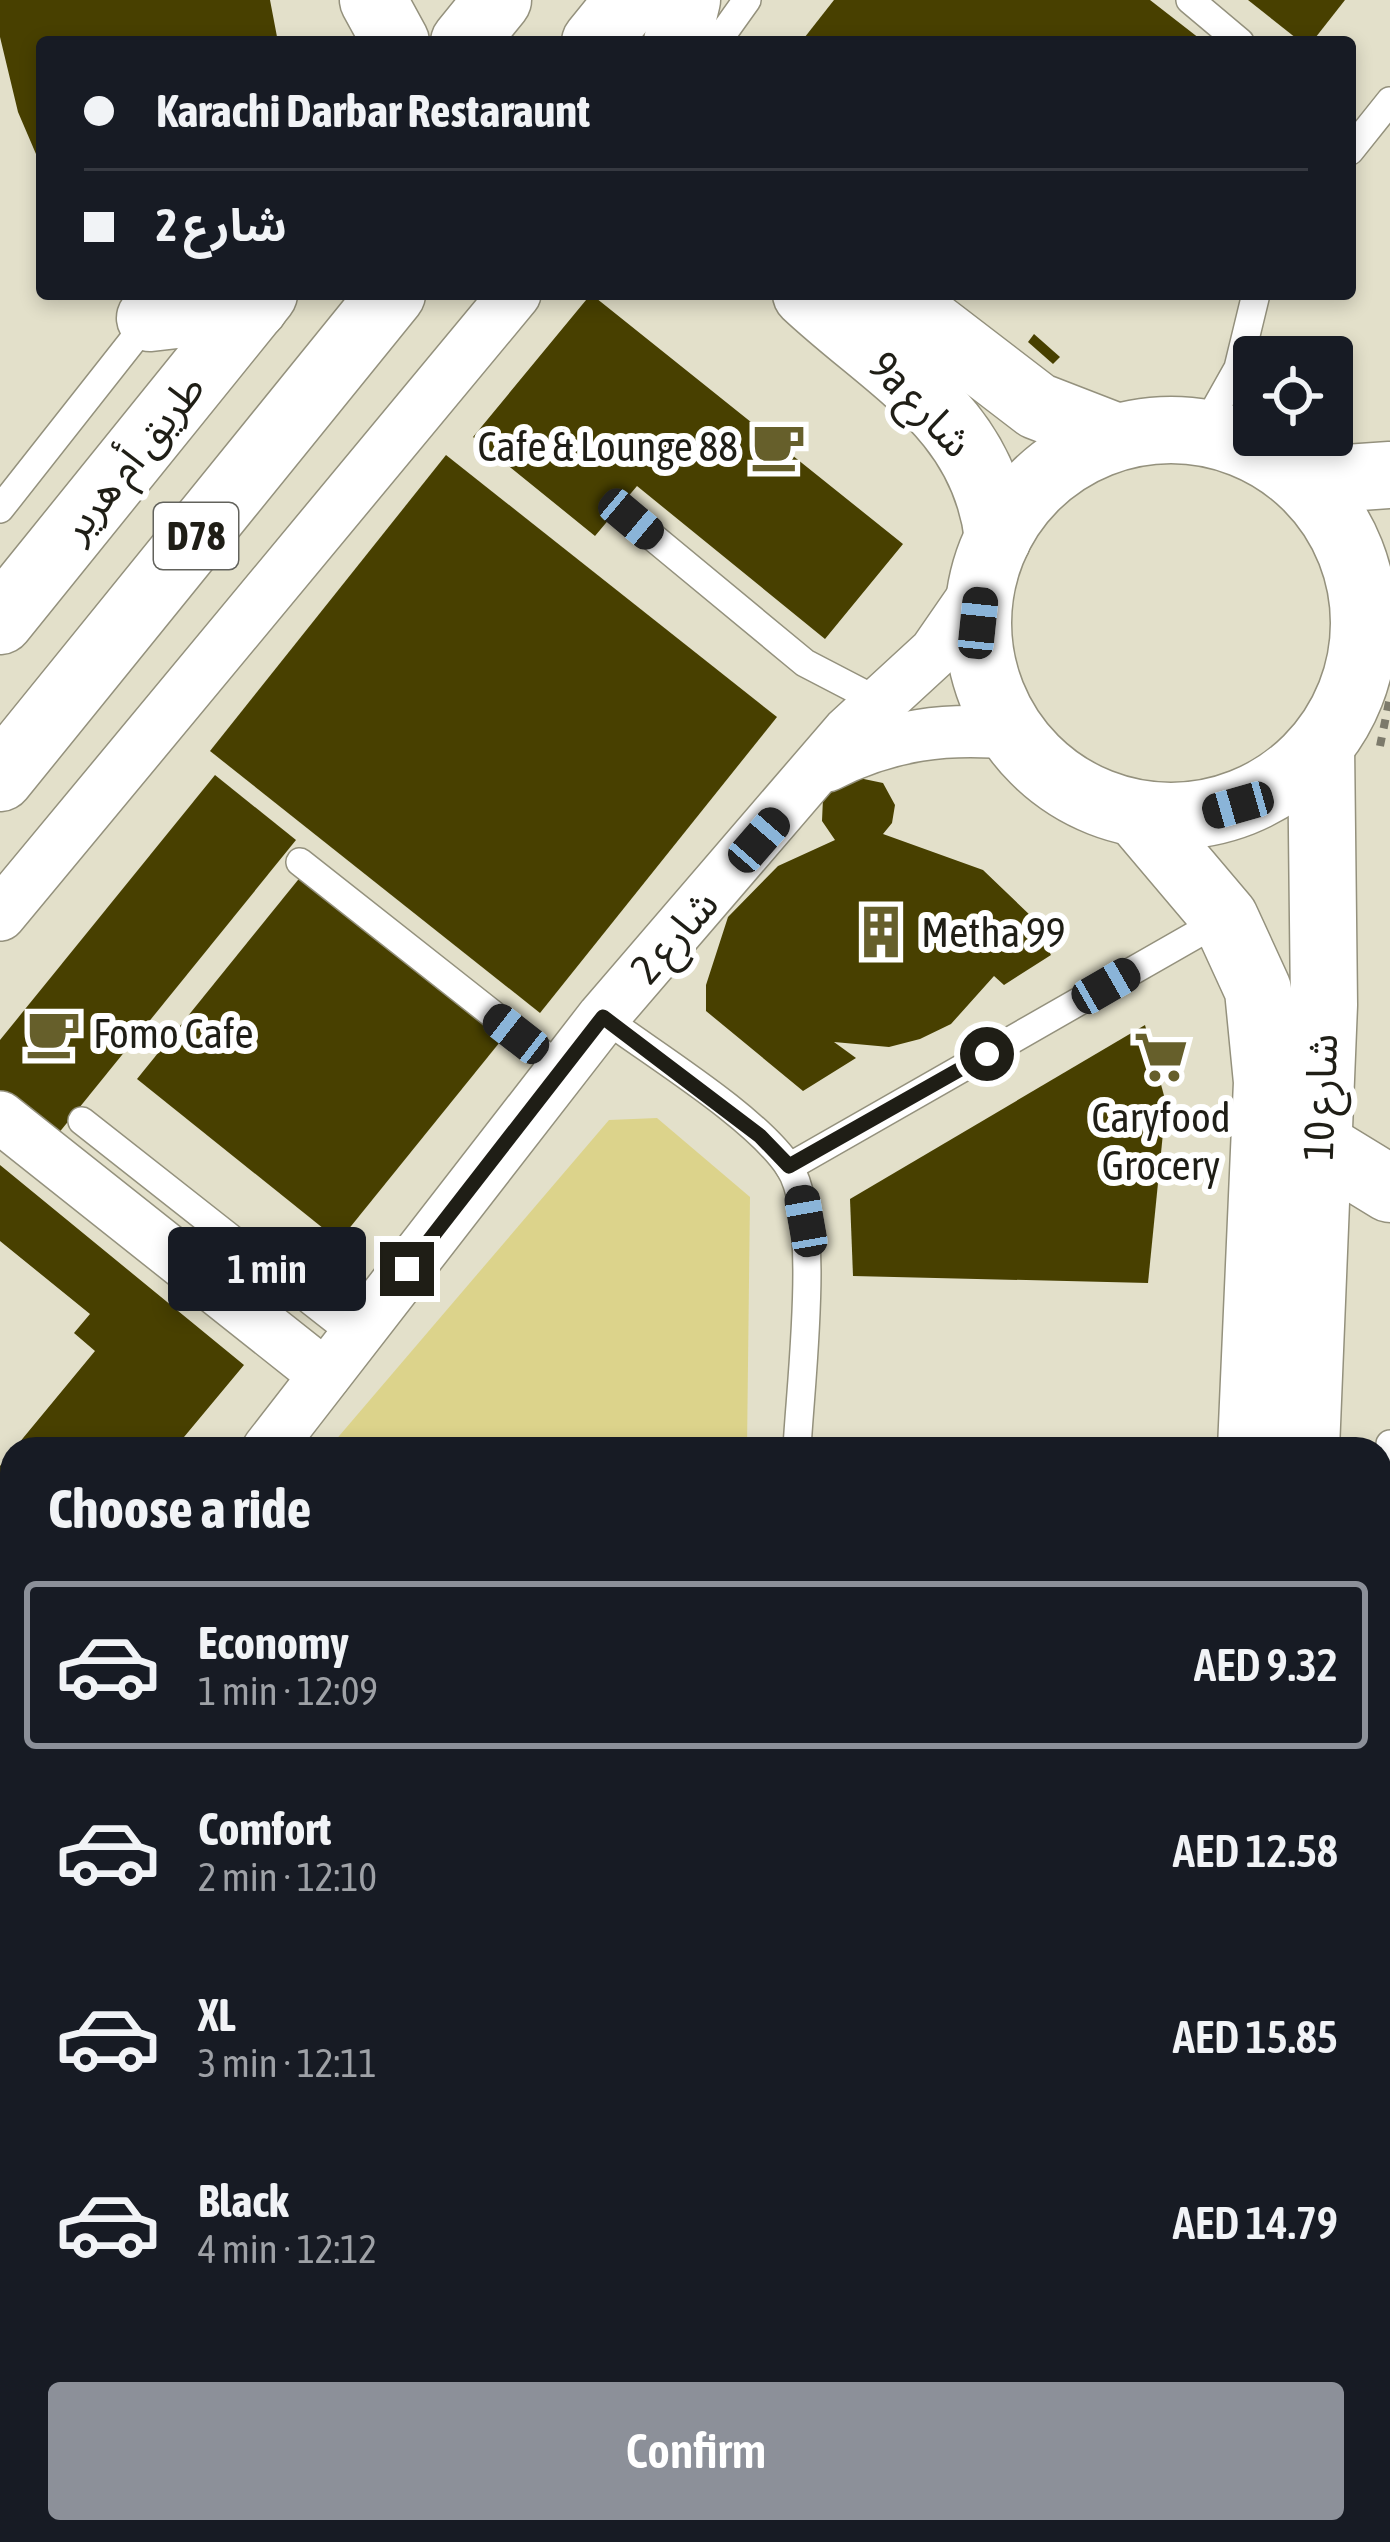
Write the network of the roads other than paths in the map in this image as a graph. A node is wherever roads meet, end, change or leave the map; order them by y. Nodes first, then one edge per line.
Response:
1 (498, 0) edge
2 (628, 0) edge
3 (687, 0) edge
4 (747, 0) edge
5 (1190, 0) edge
6 (469, 36) edge
7 (600, 36) edge
8 (678, 36) edge
9 (720, 36) edge
10 (1233, 36) edge
11 (1390, 101) edge
12 (1356, 139) edge
13 (260, 300) edge
14 (387, 300) edge
15 (510, 300) edge
16 (812, 300) edge
17 (899, 300) edge
18 (1255, 300) edge
19 (160, 306) edge
20 (1202, 432) junction
21 (1117, 437) junction
22 (1390, 475) edge
23 (1304, 481) junction
24 (0, 509) edge
25 (631, 519) dead end
26 (990, 561) junction
27 (0, 621) edge
28 (1374, 642) edge
29 (880, 702) junction
30 (1016, 734) junction
31 (1322, 745) junction
32 (821, 769) junction
33 (0, 778) edge
34 (1137, 814) junction
35 (300, 862) dead end
36 (0, 915) edge
37 (1225, 918) junction
38 (603, 1017) junction
39 (561, 1068) junction
40 (0, 1117) edge
41 (82, 1121) dead end
42 (1318, 1144) junction
43 (789, 1166) junction
44 (1390, 1189) edge
45 (340, 1356) junction
46 (277, 1437) edge
47 (797, 1437) edge
48 (1251, 1437) edge
49 (1306, 1437) edge

1 - 6 main road
2 - 7 main road
3 - 8 main road
4 - 9 lane
5 - 10 lane
11 - 12 lane
13 - 19 main road
13 - 27 main road, طريق أم هرير / D78
14 - 33 main road, D78
15 - 36 street
16 - 26 main road, 9a شارع
17 - 21 main road, 9a شارع
18 - 20 lane
19 - 24 lane
20 - 21 main road
20 - 23 main road
21 - 26 main road
22 - 23 main road
23 - 28 main road
25 - 29 lane
26 - 29 street, شارع 2
26 - 30 main road
28 - 31 main road
29 - 32 street, شارع 2
30 - 32 street, شارع 2
30 - 34 main road
31 - 34 main road
31 - 42 main road, شارع 10
32 - 38 street, شارع 2
34 - 37 main road, شارع 10
35 - 39 lane
37 - 43 lane
37 - 48 main road, شارع 10
38 - 39 street, شارع 2
38 - 43 lane
39 - 45 street, شارع 2
40 - 45 street
41 - 45 lane
42 - 44 main road
42 - 49 main road, شارع 10
43 - 47 lane
45 - 46 street, شارع 2

